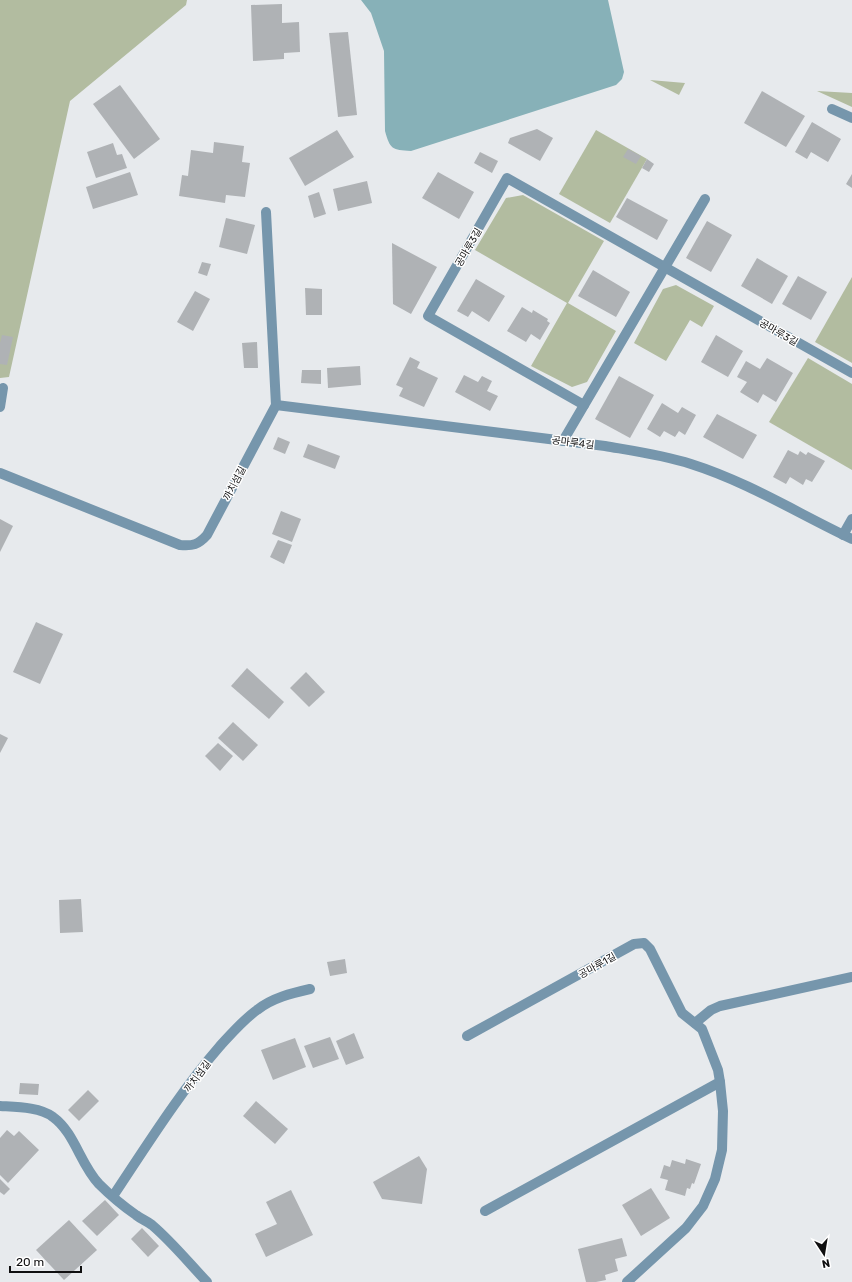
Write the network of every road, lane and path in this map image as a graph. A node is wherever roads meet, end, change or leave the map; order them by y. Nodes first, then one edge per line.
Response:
1 (832, 109) dead end
2 (852, 118) edge
3 (705, 199) dead end
4 (266, 212) dead end
5 (664, 267) junction
6 (852, 374) edge
7 (3, 388) dead end
8 (276, 405) junction
9 (584, 405) junction
10 (0, 407) edge
11 (563, 441) junction
12 (0, 473) edge
13 (852, 519) edge
14 (847, 537) edge
15 (852, 977) edge
16 (310, 989) dead end
17 (695, 1023) junction
18 (467, 1036) dead end
19 (720, 1082) junction
20 (0, 1106) edge
21 (113, 1196) junction
22 (484, 1211) dead end
23 (207, 1282) edge
24 (627, 1282) edge

1 - 2 street
3 - 5 street
4 - 8 street
5 - 6 street, 공마루3길
5 - 9 street
5 - 9 street, 공마루3길
7 - 10 street
8 - 11 street, 공마루4길
8 - 12 street, 까치섬길
9 - 11 street
11 - 14 street, 공마루4길
13 - 14 street
15 - 17 street
16 - 21 street, 까치섬길
17 - 18 street, 공마루1길
17 - 19 street, 공마루1길
19 - 22 street
19 - 24 street, 공마루1길
20 - 21 street
21 - 23 street

